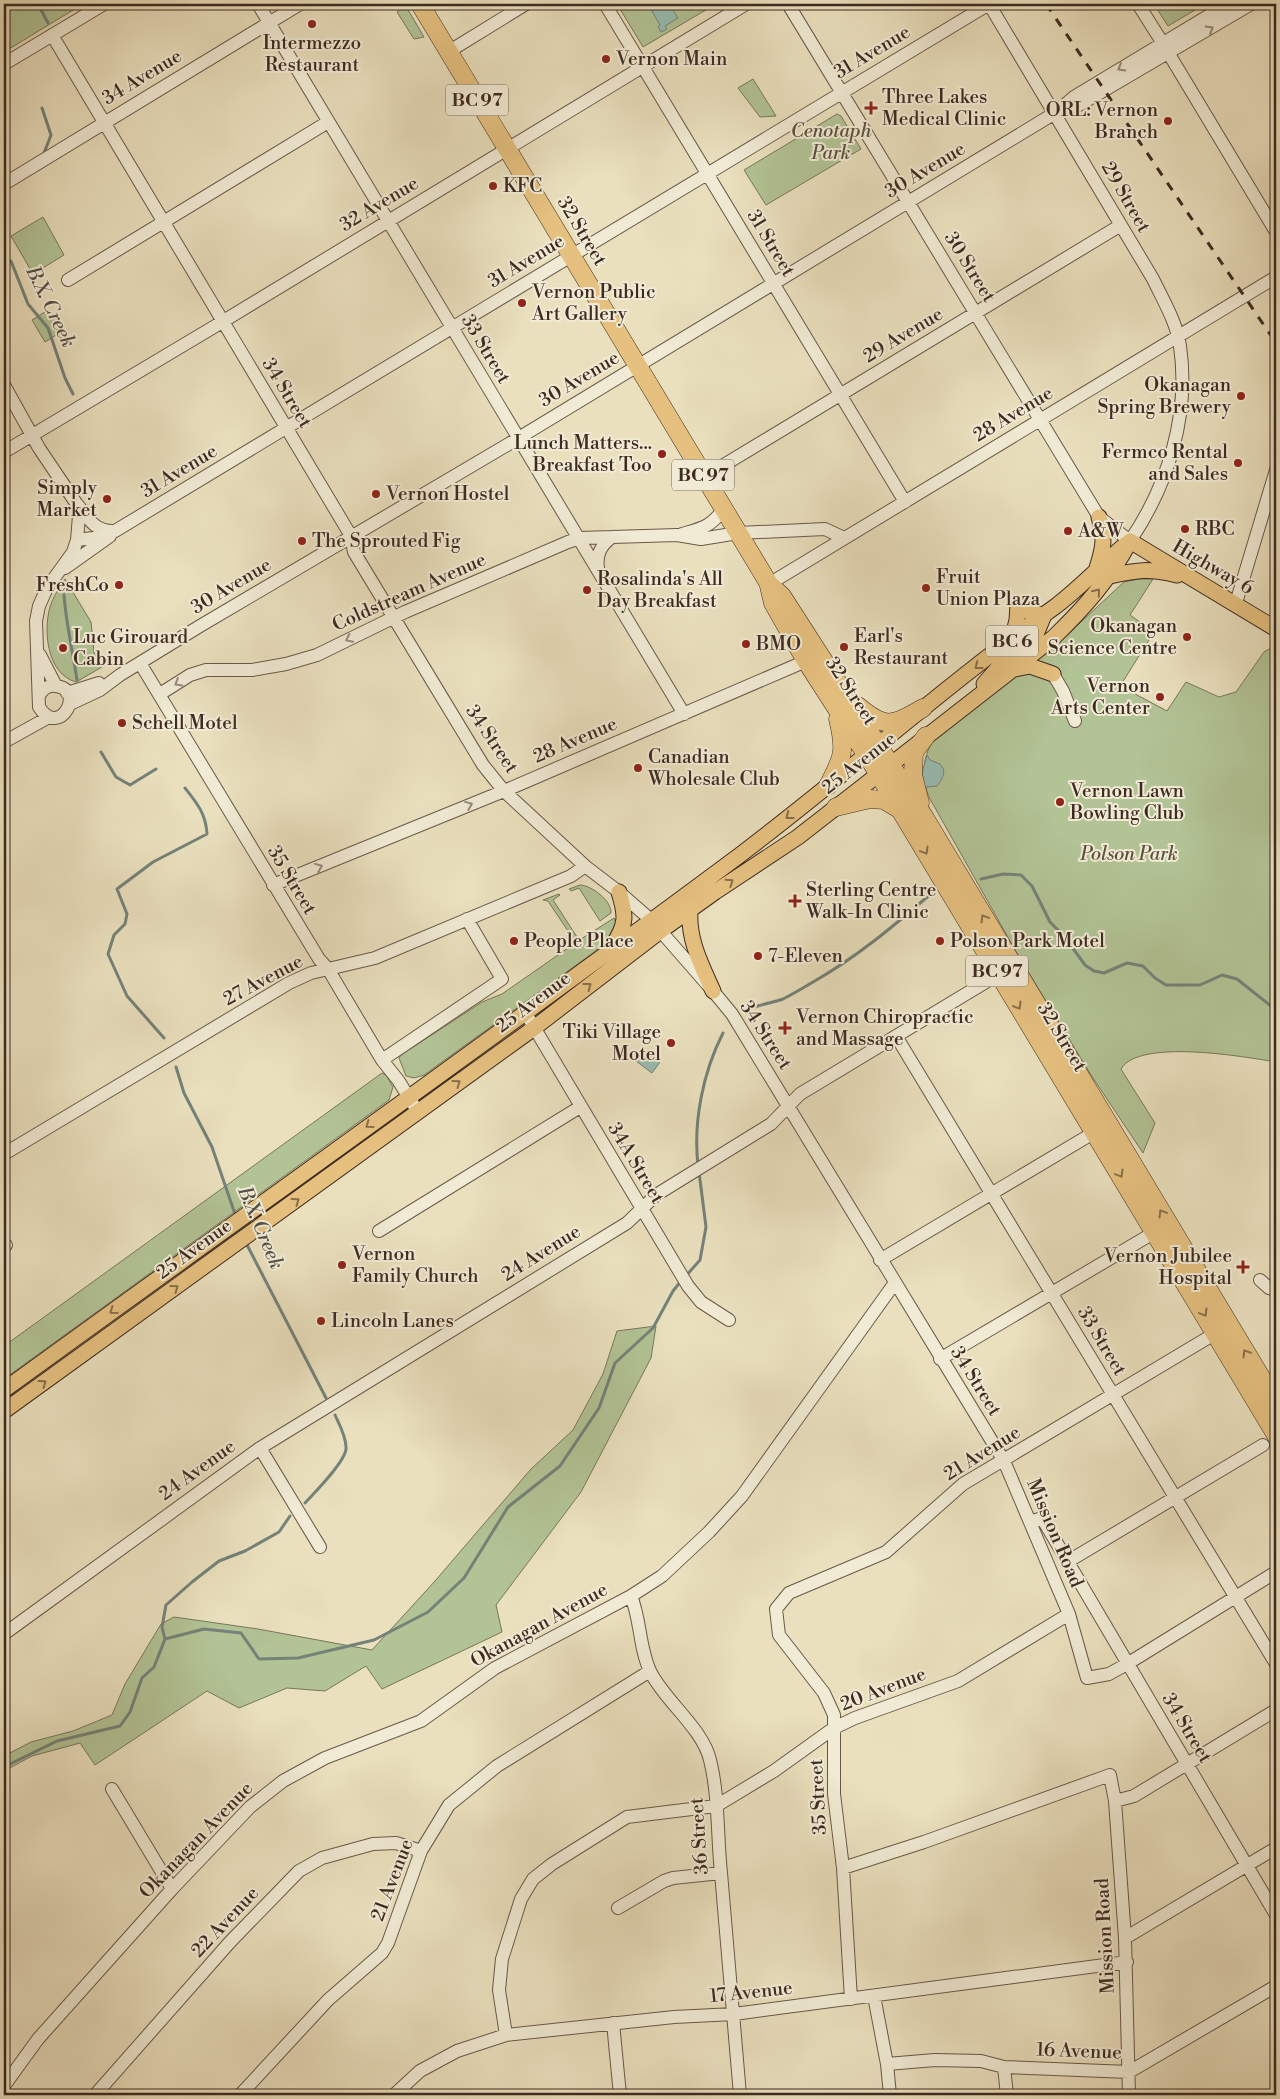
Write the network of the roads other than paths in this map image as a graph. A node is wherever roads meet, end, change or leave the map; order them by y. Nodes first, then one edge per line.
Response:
1 (104, 4) edge
2 (258, 4) edge
3 (300, 4) edge
4 (420, 4) edge
5 (526, 4) edge
6 (606, 4) edge
7 (746, 4) edge
8 (788, 4) edge
9 (989, 4) edge
10 (1138, 4) edge
11 (1228, 4) edge
12 (1251, 4) edge
13 (269, 22) junction
14 (52, 36) junction
15 (1166, 48) junction
16 (448, 52) junction
17 (4, 64) edge
18 (643, 66) junction
19 (842, 92) junction
20 (1079, 105) junction
21 (1055, 113) junction
22 (104, 122) junction
23 (328, 122) junction
24 (1072, 141) junction
25 (507, 148) junction
26 (707, 174) junction
27 (4, 184) edge
28 (908, 202) junction
29 (388, 220) junction
30 (163, 222) junction
31 (1120, 226) junction
32 (1276, 232) edge
33 (573, 255) junction
34 (1276, 277) edge
35 (68, 280) dead end
36 (773, 284) junction
37 (976, 313) junction
38 (223, 322) junction
39 (451, 327) junction
40 (1177, 335) junction
41 (638, 365) junction
42 (4, 385) edge
43 (840, 395) junction
44 (1040, 420) junction
45 (286, 428) junction
46 (32, 436) junction
47 (518, 438) junction
48 (4, 452) edge
49 (1276, 470) edge
50 (704, 477) junction
51 (904, 502) junction
52 (76, 503) junction
53 (724, 509) junction
54 (1099, 517) junction
55 (115, 531) junction
56 (738, 532) junction
57 (677, 535) junction
58 (351, 536) junction
59 (612, 537) junction
60 (580, 538) junction
61 (844, 538) junction
62 (77, 540) junction
63 (1130, 541) junction
64 (598, 569) junction
65 (58, 573) junction
66 (1103, 573) junction
67 (1190, 578) junction
68 (769, 584) junction
69 (1236, 603) junction
70 (1044, 615) junction
71 (393, 618) junction
72 (1276, 629) edge
73 (1053, 638) junction
74 (1012, 640) junction
75 (37, 650) junction
76 (806, 660) junction
77 (140, 663) junction
78 (1013, 669) junction
79 (1053, 674) junction
80 (56, 686) junction
81 (160, 694) junction
82 (39, 696) junction
83 (68, 698) junction
84 (970, 701) junction
85 (841, 702) junction
86 (923, 708) junction
87 (45, 713) junction
88 (684, 714) junction
89 (1075, 721) dead end
90 (926, 736) junction
91 (4, 741) edge
92 (873, 751) junction
93 (884, 768) junction
94 (828, 786) junction
95 (504, 791) junction
96 (836, 807) junction
97 (900, 810) junction
98 (923, 815) junction
99 (585, 866) junction
100 (274, 886) junction
101 (619, 892) junction
102 (690, 910) junction
103 (468, 919) junction
104 (655, 926) junction
105 (610, 950) junction
106 (328, 969) junction
107 (999, 974) junction
108 (713, 990) junction
109 (525, 1012) junction
110 (534, 1028) junction
111 (896, 1036) junction
112 (382, 1060) junction
113 (409, 1096) junction
114 (789, 1106) junction
115 (580, 1107) junction
116 (418, 1112) junction
117 (1102, 1128) junction
118 (4, 1154) edge
119 (992, 1194) junction
120 (642, 1210) junction
121 (379, 1230) dead end
122 (1155, 1232) junction
123 (880, 1260) junction
124 (1260, 1280) dead end
125 (894, 1284) junction
126 (1276, 1290) edge
127 (1052, 1294) junction
128 (729, 1320) dead end
129 (1216, 1333) junction
130 (940, 1360) junction
131 (4, 1390) edge
132 (1113, 1394) junction
133 (1270, 1398) edge
134 (4, 1411) edge
135 (1270, 1440) edge
136 (260, 1448) junction
137 (1004, 1461) junction
138 (1175, 1497) junction
139 (1030, 1522) junction
140 (320, 1546) dead end
141 (1067, 1562) junction
142 (1276, 1572) edge
143 (631, 1596) junction
144 (1236, 1596) junction
145 (776, 1609) joint
146 (1069, 1614) junction
147 (4, 1634) edge
148 (1127, 1664) junction
149 (1276, 1664) edge
150 (650, 1671) junction
151 (1276, 1710) edge
152 (834, 1728) junction
153 (1186, 1765) junction
154 (112, 1789) dead end
155 (1115, 1801) junction
156 (716, 1806) junction
157 (1276, 1848) edge
158 (420, 1851) junction
159 (1247, 1865) junction
160 (843, 1868) junction
161 (720, 1873) junction
162 (172, 1889) junction
163 (618, 1908) dead end
164 (1276, 1915) edge
165 (1125, 1938) junction
166 (1127, 1962) junction
167 (1276, 1986) edge
168 (874, 1996) junction
169 (851, 1999) junction
170 (734, 2014) junction
171 (613, 2023) junction
172 (506, 2035) junction
173 (888, 2064) junction
174 (1004, 2067) junction
175 (1128, 2072) junction
176 (4, 2086) edge
177 (95, 2095) edge
178 (240, 2095) edge
179 (394, 2095) edge
180 (620, 2095) edge
181 (740, 2095) edge
182 (890, 2095) edge
183 (1006, 2095) edge
184 (1129, 2095) edge

1 - 14 street
2 - 13 street, 33 Street
3 - 13 street, 34 Avenue
4 - 16 highway, 32 Street / BC 97
5 - 16 street
6 - 18 street, 31 Street
7 - 18 street, 32 Avenue
8 - 19 street, 30 Street
9 - 19 street, 31 Avenue
9 - 21 street, 29 Street
10 - 15 street
11 - 15 street, 30 Avenue
15 -> 12 street, 30 Avenue
13 - 22 street, 34 Avenue
13 - 23 street, 33 Street
14 - 17 street
14 - 22 street, 34 Street
15 - 20 street, 30 Avenue
15 -> 21 street, 30 Avenue
15 - 32 street
16 - 25 highway, 32 Street / BC 97
18 - 25 street, 32 Avenue
18 - 26 street, 31 Street
19 - 26 street, 31 Avenue
19 - 28 street, 30 Street
20 - 21 street, 30 Avenue
20 - 24 street
21 - 24 street, 29 Street
21 - 28 street, 30 Avenue
22 - 27 street, 34 Avenue
22 - 30 street, 34 Street
23 - 29 street, 33 Street
23 - 30 street
24 - 31 street, 29 Street
25 - 29 street, 32 Avenue
25 - 33 highway, 32 Street / BC 97
26 - 33 street, 31 Avenue
26 - 36 street, 31 Street
28 - 36 street, 30 Avenue
28 - 37 street, 30 Street
29 - 38 street, 32 Avenue
29 - 39 street, 33 Street
30 - 35 street
30 - 38 street, 34 Street
31 - 37 street, 29 Avenue
31 - 40 street, 29 Street
33 - 39 street, 31 Avenue
33 - 41 highway, 32 Street / BC 97
34 - 40 street, 28 Avenue
36 - 41 street, 30 Avenue
36 - 43 street, 31 Street
37 - 43 street, 29 Avenue
37 - 44 street, 30 Street
38 - 45 street, 34 Street
38 - 46 street, 32 Avenue
39 - 45 street, 31 Avenue
39 - 47 street, 33 Street
40 - 44 street, 28 Avenue
40 - 63 street, 25 Avenue
41 - 47 street, 30 Avenue
41 - 50 highway, 32 Street / BC 97
42 - 46 street
43 - 50 street, 29 Avenue
43 - 51 street, 31 Street
44 - 51 street, 28 Avenue
44 - 54 street, 30 Street
45 - 55 street, 31 Avenue
45 - 58 street, 34 Street
46 - 48 street, 32 Avenue
46 - 52 street
47 - 58 street, 30 Avenue
47 - 60 street, 33 Street
49 - 69 street
50 - 53 highway, 32 Street / BC 97
51 - 61 street, 28 Avenue
52 - 55 street
52 - 62 street
53 - 56 highway, 32 Street / BC 97
53 - 57 street, Coldstream Avenue
54 - 63 street, 30 Street
54 - 66 main road
55 - 62 street, 31 Avenue
55 - 65 street
56 - 57 street, Coldstream Avenue
56 - 61 street, Coldstream Avenue
56 - 68 highway, 32 Street / BC 97
57 - 59 street, Coldstream Avenue
58 - 71 street, 34 Street
58 - 77 street, 30 Avenue
59 - 60 street, Coldstream Avenue
59 - 64 street
60 - 64 street, 33 Street
60 - 71 street, Coldstream Avenue
61 - 68 street, 28 Avenue
62 - 65 street
63 - 66 main road, 25 Avenue
63 - 67 main road, Highway 6
64 - 88 street, 33 Street
65 - 75 street
66 - 67 main road
66 - 70 main road, 25 Avenue / BC 6
73 -> 66 main road, 25 Avenue / BC 6
67 - 69 main road, Highway 6
68 - 76 highway, 32 Street / BC 97
68 - 85 highway, 32 Street / BC 97
69 - 72 main road, Highway 6
70 - 74 main road, 25 Avenue / BC 6
70 - 74 main road
70 - 84 main road
71 -> 81 street, Coldstream Avenue
71 - 95 street, 34 Street
73 - 78 main road, 25 Avenue / BC 6
73 - 79 main road
74 -> 86 main road, 25 Avenue / BC 6
75 - 80 street
75 - 82 street
76 - 85 highway, 32 Street / BC 97
76 - 88 street, 28 Avenue
77 - 81 street, 35 Street
77 - 83 street, 30 Avenue
78 - 79 main road
78 - 84 main road, 25 Avenue / BC 6
79 - 89 street
80 - 82 street
80 - 83 street
81 - 100 street, 35 Street
82 - 87 street
83 - 87 street
84 - 90 main road, 25 Avenue / BC 6
85 - 86 highway
85 - 92 highway, 32 Street / BC 97
85 - 94 highway
86 - 92 main road, 25 Avenue / BC 6
87 - 91 street
88 - 95 street, 28 Avenue
90 - 93 main road, 25 Avenue / BC 6
90 - 98 highway
92 - 93 highway, 32 Street / BC 97
92 - 94 main road, 25 Avenue
93 - 96 main road, 25 Avenue
93 - 97 highway, 32 Street / BC 97
93 - 98 highway, 32 Street / BC 97
94 -> 104 main road, 25 Avenue
95 - 99 street, 34 Street
100 -> 95 street, 28 Avenue
96 - 97 highway
102 -> 96 main road, 25 Avenue
97 -> 107 highway, 32 Street / BC 97
117 -> 98 highway, 32 Street / BC 97
99 - 101 street, 34 Street
99 - 103 street, 27 Avenue
100 - 106 street, 35 Street
101 - 104 street, 34 Street
101 - 105 main road
102 - 104 main road, 25 Avenue
102 - 108 main road
103 - 106 street, 27 Avenue
103 - 112 street
104 - 105 main road, 25 Avenue
104 - 108 street, 34 Street
110 -> 104 main road, 25 Avenue
105 - 109 main road, 25 Avenue
106 - 112 street, 35 Street
106 - 118 street, 27 Avenue
107 - 111 street, 24 Avenue
107 -> 117 highway, 32 Street / BC 97
108 - 114 street, 34 Street
109 - 110 street, 34A Street
109 - 113 main road, 25 Avenue
110 - 115 street, 34A Street
116 -> 110 main road, 25 Avenue
111 - 114 street, 24 Avenue
111 - 119 street, 33 Street
112 - 113 street, 35 Street
113 - 116 street, 35 Street
113 -> 131 main road, 25 Avenue
114 - 120 street, 24 Avenue
114 - 123 street, 34 Street
115 - 120 street, 34A Street
115 - 121 street
134 -> 116 main road, 25 Avenue
117 - 119 street
117 -> 122 highway, 32 Street / BC 97
133 -> 117 highway, 32 Street / BC 97
119 - 123 street
119 - 127 street, 33 Street
120 - 128 street, 34A Street
120 - 136 street, 24 Avenue
122 - 127 street
122 -> 129 highway, 32 Street / BC 97
123 - 125 street, 34 Street
124 - 126 street
125 - 130 street, 34 Street
125 - 143 street, Okanagan Avenue
127 - 130 street
127 - 132 street, 33 Street
129 - 132 street, 21 Avenue
129 - 133 highway, 32 Street / BC 97
130 - 137 street, 34 Street
132 - 137 street, 21 Avenue
132 - 138 street, 33 Street
133 - 135 highway, 32 Street / BC 97
135 - 138 street
136 - 140 street
136 - 147 street, 24 Avenue
137 - 139 street, Mission Road
137 - 145 street, 21 Avenue
138 - 141 street
138 - 144 street, 33 Street
139 - 141 street, 34 Street
139 - 146 street, Mission Road
141 - 148 street, 34 Street
142 - 144 street
143 - 150 street, 36 Street
143 - 162 street, Okanagan Avenue
144 - 148 street
144 - 149 street, 33 Street
145 - 152 street, 35 Street
146 - 148 street, Mission Road
146 - 152 street, 20 Avenue
148 - 153 street, 34 Street
150 - 156 street, 36 Street
150 - 158 street, 21 Avenue
151 - 153 street
152 - 156 street, 20 Avenue
152 - 160 street, 35 Street
153 - 155 street
153 - 159 street, 34 Street
154 - 162 street
155 - 160 street, Mission Road
155 - 165 street, Mission Road
156 - 161 street, 36 Street
156 - 172 street
157 - 159 street
158 - 177 street, 22 Avenue
158 - 178 street, 21 Avenue
159 - 164 street, 34 Street
159 - 165 street
160 - 169 street, 35 Street
161 - 163 street
161 - 170 street, 36 Street
162 - 176 street, Okanagan Avenue
165 - 166 street, Mission Road
166 - 168 street, 17 Avenue
166 - 175 street, Mission Road
167 - 175 street, 16 Avenue
168 - 169 street, 17 Avenue
168 - 173 street
169 - 170 street, 17 Avenue
170 - 171 street, 17 Avenue
170 - 181 street, 36 Street
171 - 172 street, 17 Avenue
171 - 180 street
172 - 179 street, 17 Avenue
173 - 174 street, 16 Avenue
173 - 182 street
174 - 175 street, 16 Avenue
174 - 183 street
175 - 184 street, Mission Road

